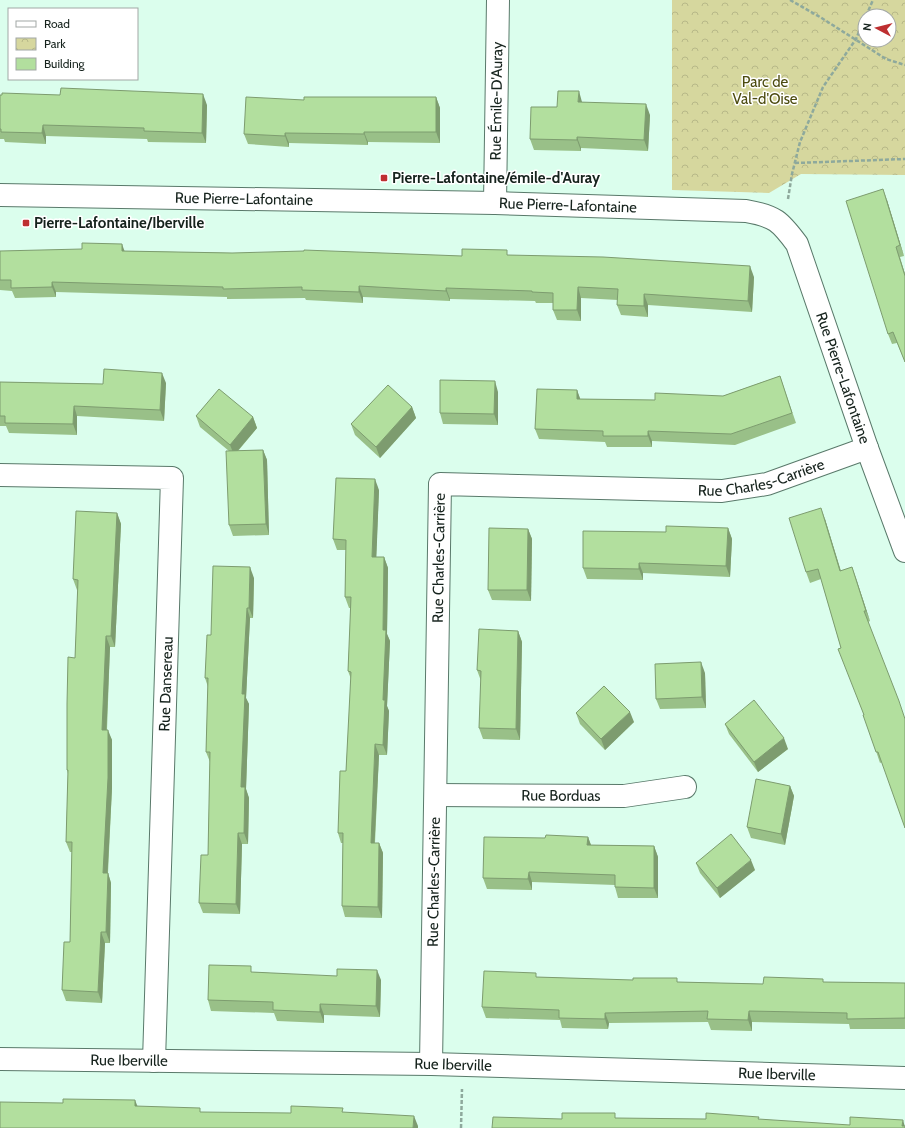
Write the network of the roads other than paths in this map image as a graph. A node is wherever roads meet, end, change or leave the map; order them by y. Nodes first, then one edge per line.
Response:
1 (498, 0) edge
2 (0, 195) edge
3 (496, 203) junction
4 (867, 448) junction
5 (0, 475) edge
6 (905, 551) edge
7 (685, 787) dead end
8 (436, 795) junction
9 (0, 1058) edge
10 (154, 1060) junction
11 (431, 1064) junction
12 (905, 1078) edge

1 - 3 street, Rue Émile-D'Auray
2 - 3 street, Rue Pierre-Lafontaine
3 - 4 street, Rue Pierre-Lafontaine
4 - 6 street, Rue Pierre-Lafontaine
4 - 8 street, Rue Charles-Carrière
5 - 10 street, Rue Dansereau
7 - 8 street, Rue Borduas
8 - 11 street, Rue Charles-Carrière
9 - 10 street, Rue Iberville
10 - 11 street, Rue Iberville
11 - 12 street, Rue Iberville

